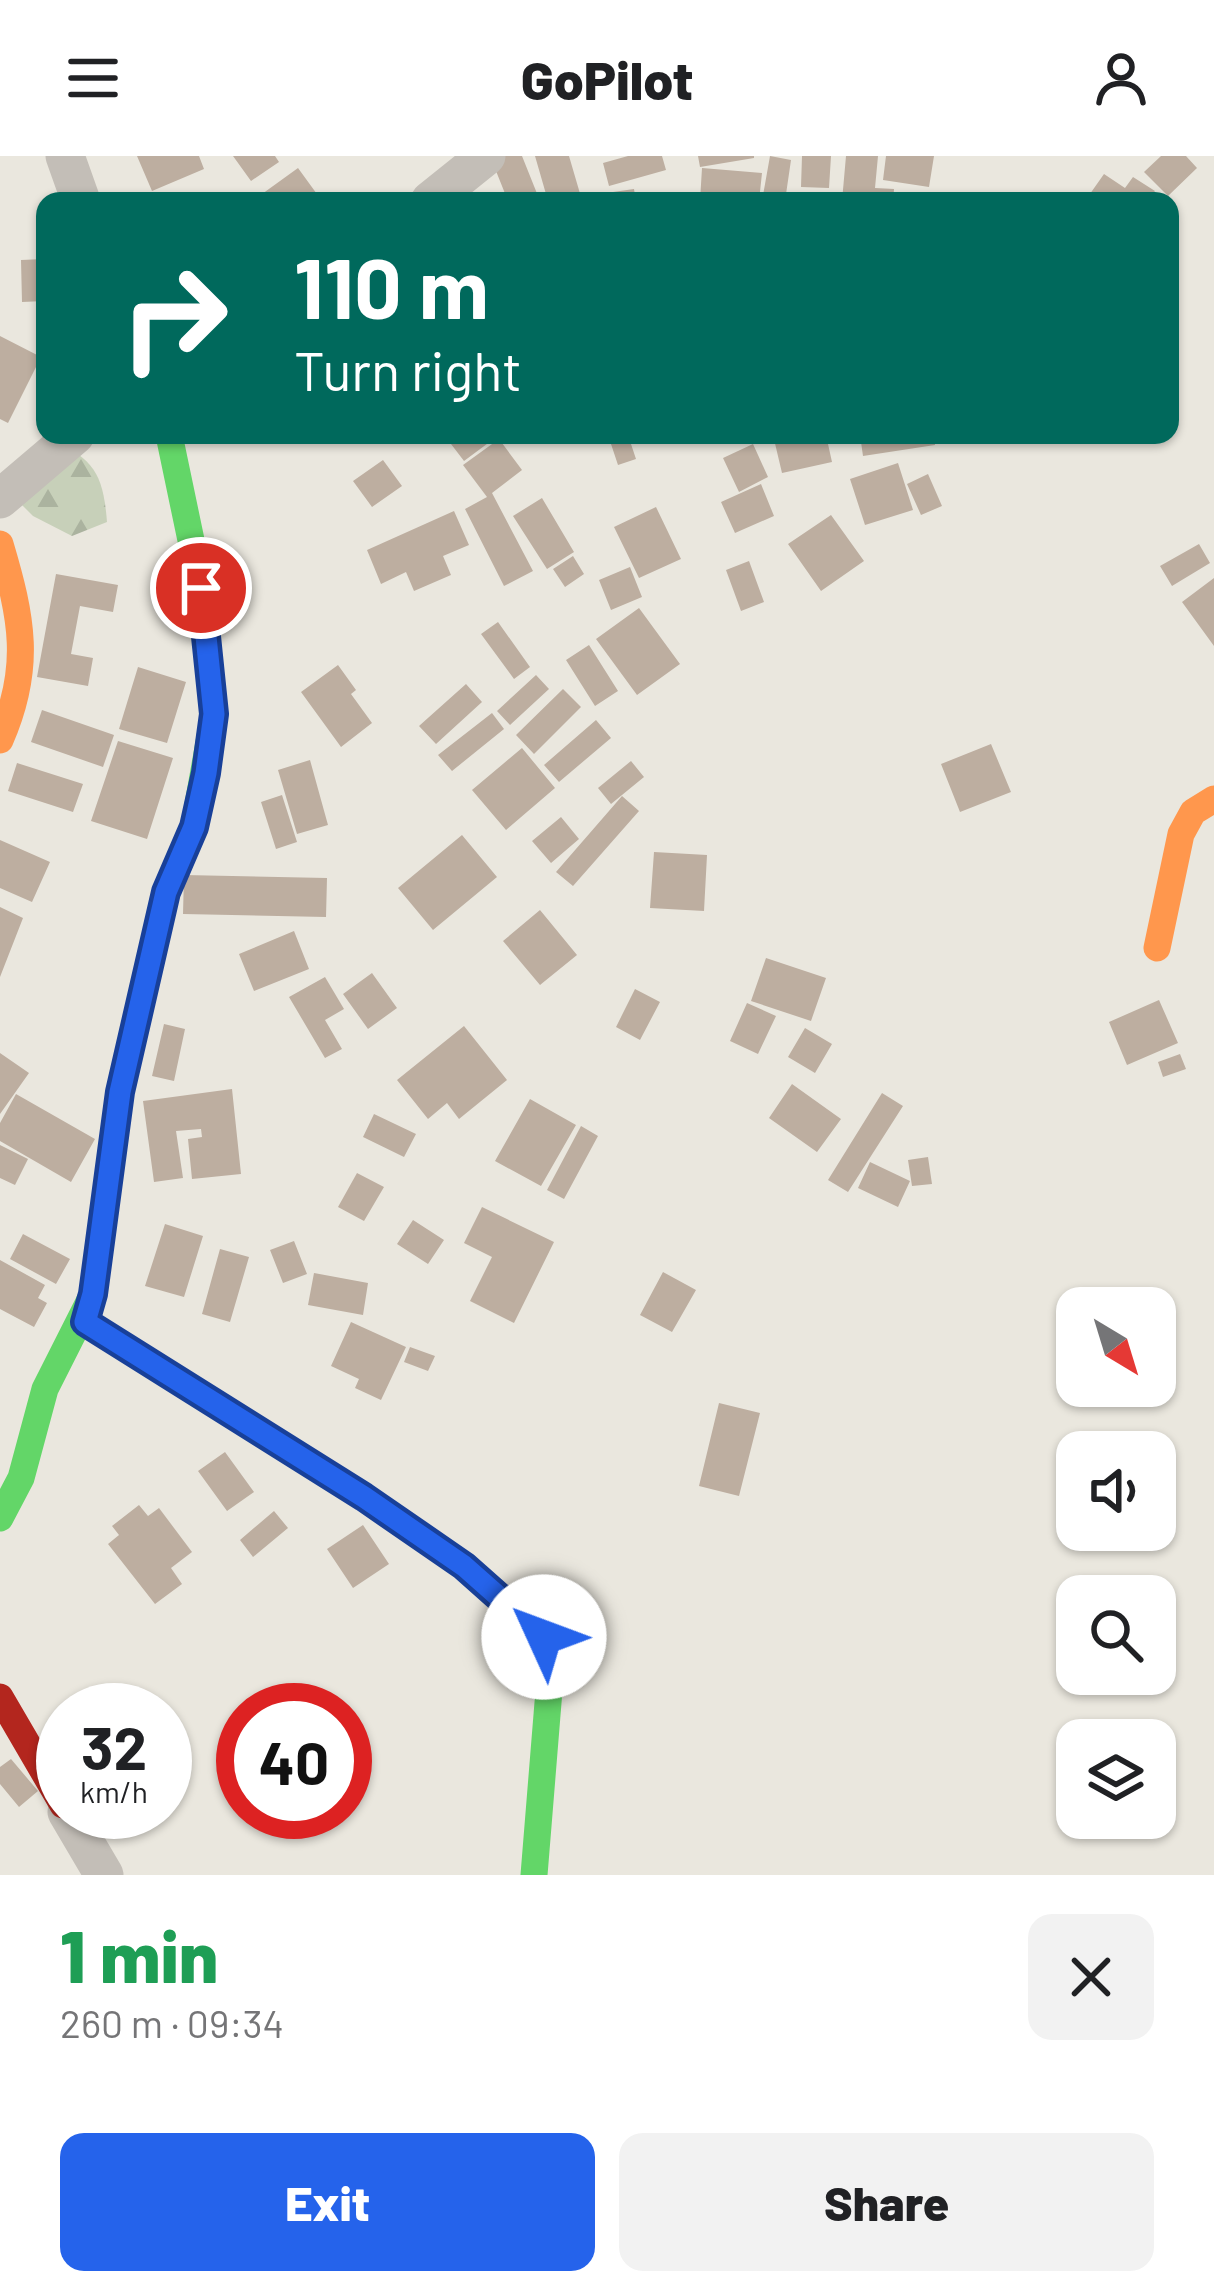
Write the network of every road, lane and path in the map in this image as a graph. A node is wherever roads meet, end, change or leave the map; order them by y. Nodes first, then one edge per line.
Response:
1 (64, 156) edge
2 (486, 156) edge
3 (78, 192) edge
4 (441, 192) edge
5 (64, 444) edge
6 (171, 444) edge
7 (0, 499) edge
8 (0, 544) edge
9 (0, 740) edge
10 (1214, 799) edge
11 (1156, 947) dead end
12 (85, 1322) junction
13 (0, 1518) edge
14 (0, 1696) edge
15 (36, 1758) edge
16 (83, 1839) edge
17 (104, 1875) edge
18 (534, 1875) edge

1 - 3 street
2 - 4 street
5 - 7 street
6 - 12 street
8 - 9 street
10 - 11 street
12 - 13 street
12 - 18 street
14 - 15 street
16 - 17 street

